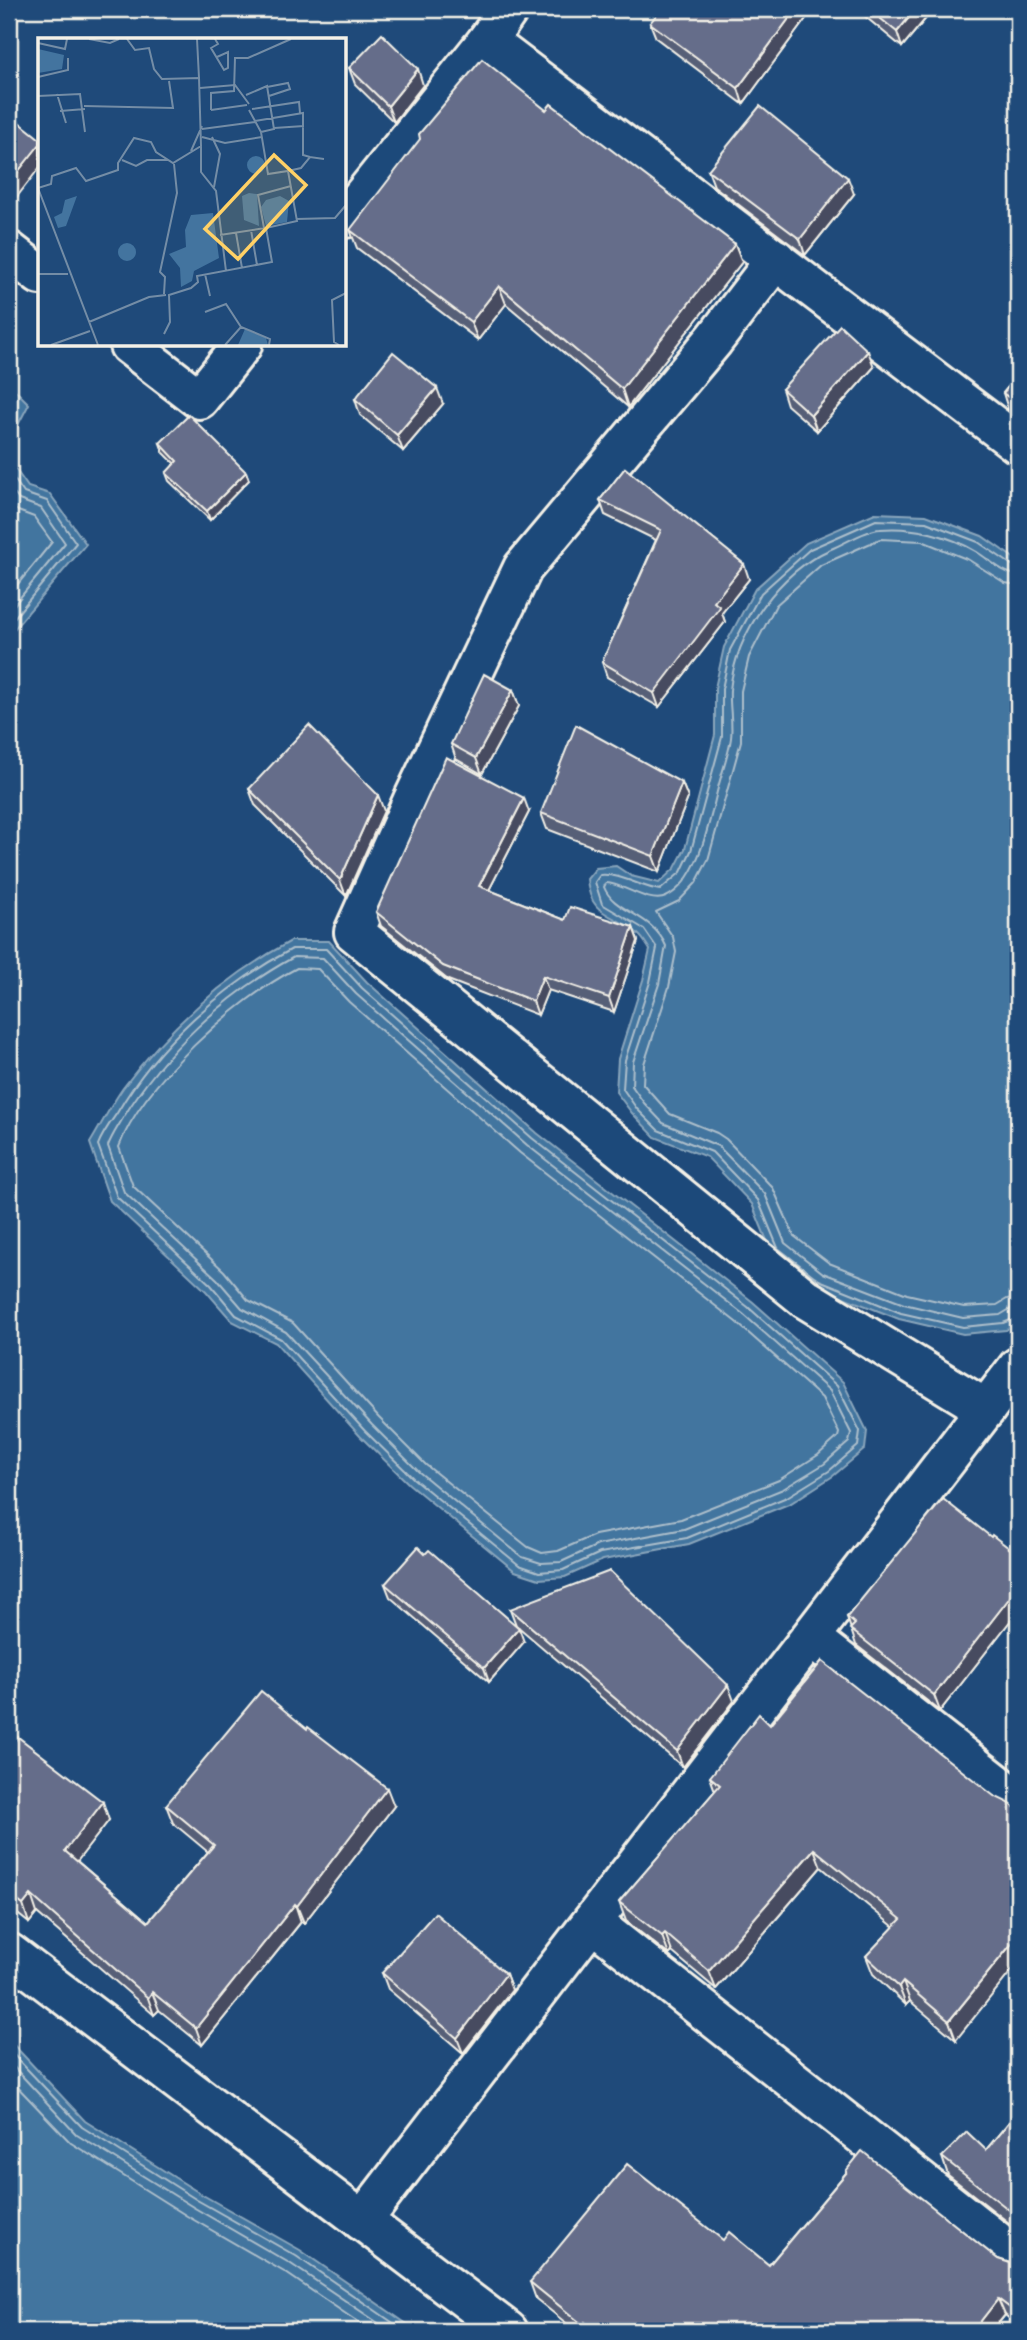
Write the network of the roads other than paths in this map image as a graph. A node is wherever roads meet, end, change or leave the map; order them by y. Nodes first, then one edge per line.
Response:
1 (509, 9) edge
2 (487, 41) junction
3 (346, 217) edge
4 (9, 251) edge
5 (775, 259) junction
6 (38, 273) edge
7 (130, 346) edge
8 (242, 346) edge
9 (1018, 443) edge
10 (1018, 1367) edge
11 (986, 1409) junction
12 (811, 1637) junction
13 (1018, 1800) edge
14 (592, 1922) junction
15 (9, 1952) edge
16 (362, 2221) junction
17 (1018, 2258) edge
18 (508, 2331) edge

1 - 2 street
2 - 3 street
2 - 5 street
4 - 6 street
5 - 9 street
5 - 11 street
7 - 8 street
10 - 11 street
11 - 12 street
12 - 13 street
12 - 14 street
14 - 16 street
14 - 17 street
15 - 16 street
16 - 18 street

